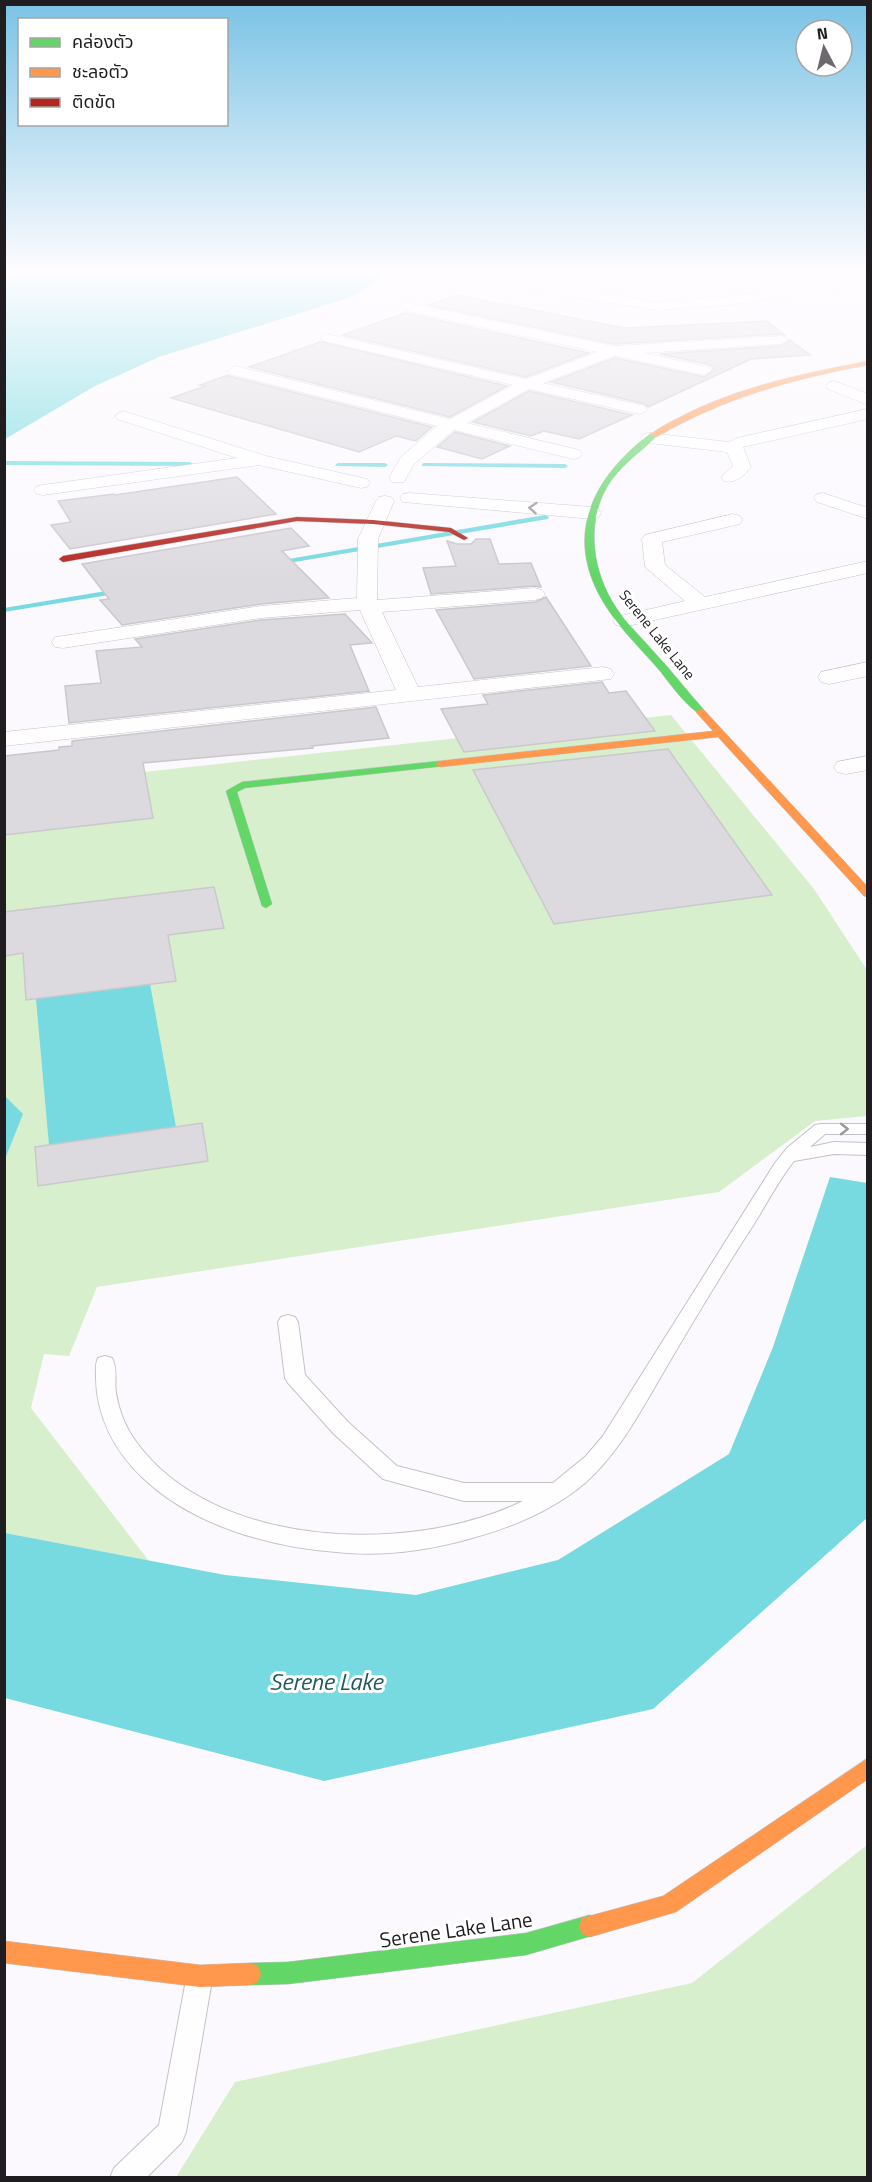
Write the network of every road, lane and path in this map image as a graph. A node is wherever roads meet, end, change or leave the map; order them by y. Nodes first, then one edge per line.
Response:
1 (250, 375) edge
2 (486, 375) edge
3 (551, 375) edge
4 (811, 375) edge
5 (526, 384) junction
6 (834, 386) dead end
7 (867, 400) edge
8 (639, 409) dead end
9 (867, 414) edge
10 (123, 416) dead end
11 (757, 419) dead end
12 (452, 425) junction
13 (785, 432) junction
14 (650, 438) junction
15 (734, 448) junction
16 (573, 454) dead end
17 (265, 461) junction
18 (730, 477) dead end
19 (398, 478) junction
20 (361, 483) junction
21 (43, 490) dead end
22 (414, 492) junction
23 (867, 498) edge
24 (385, 501) junction
25 (594, 506) junction
26 (867, 514) edge
27 (733, 520) dead end
28 (373, 522) junction
29 (458, 534) dead end
30 (63, 559) dead end
31 (867, 567) edge
32 (535, 594) dead end
33 (701, 604) junction
34 (368, 605) junction
35 (623, 621) junction
36 (63, 642) dead end
37 (867, 669) edge
38 (603, 674) dead end
39 (830, 677) dead end
40 (410, 695) junction
41 (718, 734) junction
42 (4, 739) edge
43 (867, 894) edge
44 (266, 904) dead end
45 (867, 1129) edge
46 (867, 1149) edge
47 (789, 1156) junction
48 (288, 1322) dead end
49 (105, 1363) dead end
50 (556, 1492) junction
51 (867, 1767) edge
52 (4, 1952) edge
53 (200, 1976) junction
54 (124, 2178) edge

1 - 12 street
2 - 5 street
3 - 5 street
4 - 14 street
5 - 8 street
5 - 12 street
6 - 7 street
9 - 13 street
10 - 17 street
11 - 13 street
12 - 16 street
12 - 19 street
13 - 15 street
14 - 15 street
14 - 25 street
15 - 18 street
17 - 20 street
17 - 21 street
19 - 20 street
19 - 22 street
20 - 24 street
22 - 24 street
22 - 25 street
23 - 26 street
24 - 28 street
25 - 35 street, Serene Lake Lane
27 - 33 street
28 - 29 street
28 - 30 street
28 - 34 street
31 - 33 street
32 - 34 street
33 - 35 street
34 - 36 street
34 - 40 street
35 - 41 street, Serene Lake Lane
37 - 39 street
38 - 40 street
40 - 42 street
41 - 43 street, Serene Lake Lane
41 - 44 street
47 -> 45 lane
46 - 47 lane
47 - 50 lane
48 - 50 lane
49 - 50 lane
51 - 53 street, Serene Lake Lane
52 - 53 street, Serene Lake Lane
53 - 54 lane

